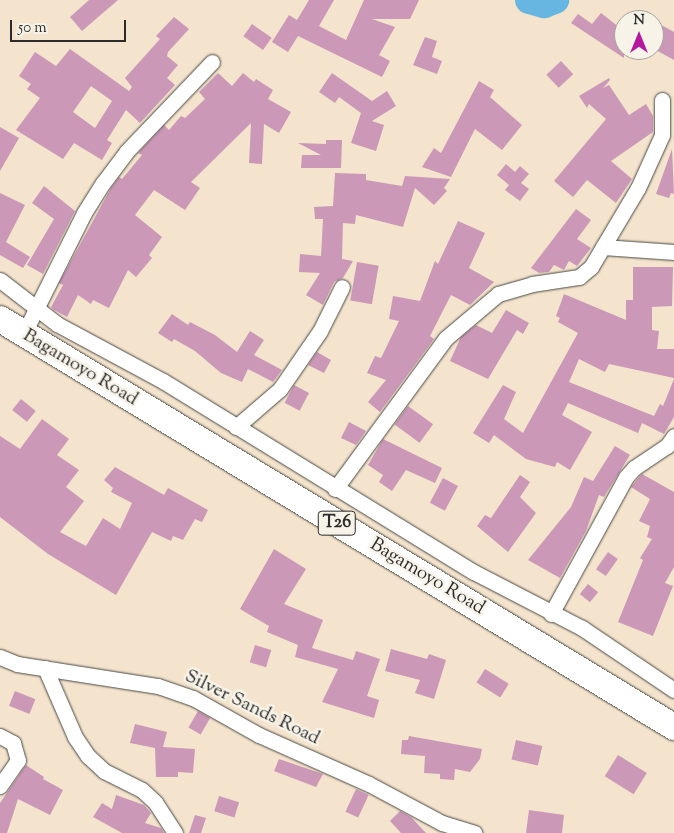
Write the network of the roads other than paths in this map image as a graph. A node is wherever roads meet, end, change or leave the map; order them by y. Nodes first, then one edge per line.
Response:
1 (212, 62) dead end
2 (662, 100) dead end
3 (603, 247) junction
4 (674, 252) edge
5 (0, 280) edge
6 (342, 287) dead end
7 (0, 319) edge
8 (30, 322) junction
9 (236, 427) junction
10 (674, 436) edge
11 (335, 489) junction
12 (551, 614) junction
13 (0, 657) edge
14 (45, 668) junction
15 (674, 690) edge
16 (674, 727) edge
17 (0, 736) edge
18 (0, 786) edge
19 (437, 828) edge
20 (175, 833) edge
21 (475, 833) edge

1 - 8 street
2 - 3 street
3 - 4 street
3 - 11 street
5 - 8 street
6 - 9 street
7 - 8 highway, Bagamoyo Road / T26
8 - 9 street
8 - 16 highway, Bagamoyo Road / T26
9 - 11 street
10 - 12 street
11 - 12 street
12 - 15 street
13 - 14 street, Silver Sands Road
14 - 19 street, Silver Sands Road
14 - 20 street
17 - 18 street
19 - 21 street, Silver Sands Road

